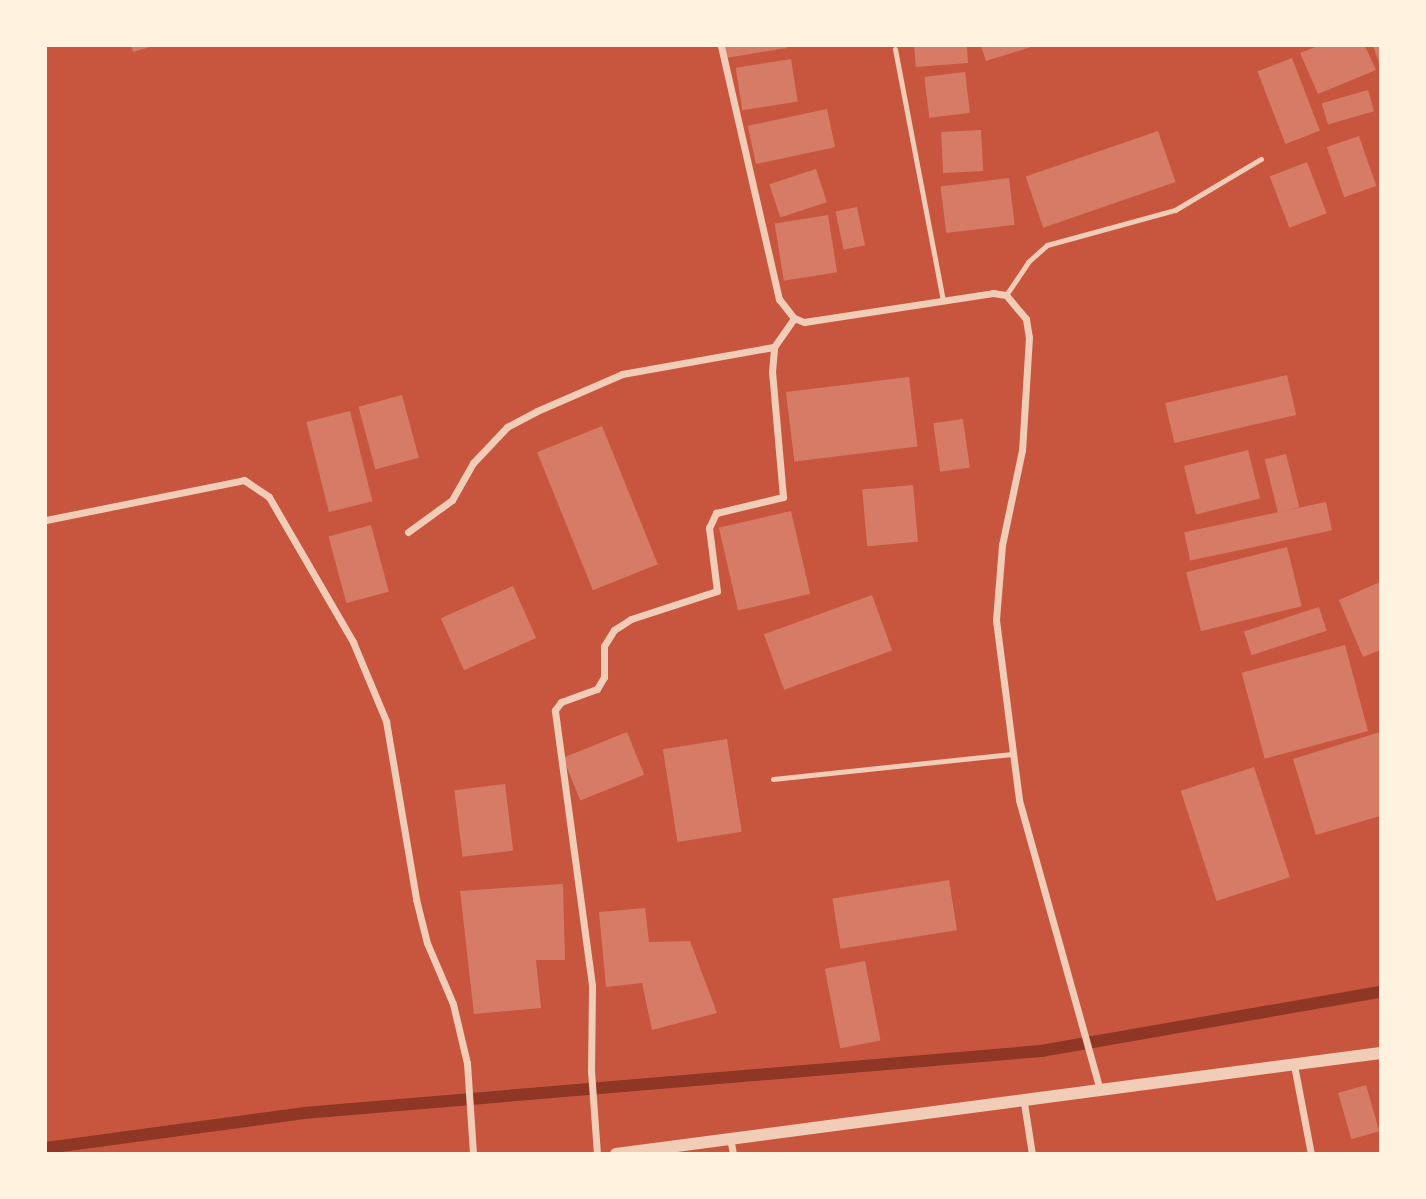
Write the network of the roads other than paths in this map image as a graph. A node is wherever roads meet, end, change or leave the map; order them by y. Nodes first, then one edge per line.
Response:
1 (721, 46) edge
2 (895, 49) dead end
3 (1261, 159) dead end
4 (1006, 295) junction
5 (943, 300) junction
6 (794, 318) junction
7 (774, 347) junction
8 (46, 520) edge
9 (408, 532) dead end
10 (1012, 754) junction
11 (773, 779) dead end
12 (1381, 1053) edge
13 (1294, 1065) junction
14 (1100, 1090) junction
15 (1024, 1103) junction
16 (730, 1138) junction
17 (473, 1153) edge
18 (597, 1153) edge
19 (616, 1153) edge
20 (733, 1153) edge
21 (1032, 1153) edge
22 (1311, 1153) edge

1 - 6 street
2 - 5 lane
3 - 4 lane
4 - 5 street
4 - 10 street
5 - 6 street
6 - 7 street
7 - 9 street
7 - 18 street
8 - 17 street
10 - 11 lane
10 - 14 street
12 - 13 street
13 - 14 street
13 - 22 street
14 - 15 street
15 - 16 street
15 - 21 street
16 - 19 street
16 - 20 street

